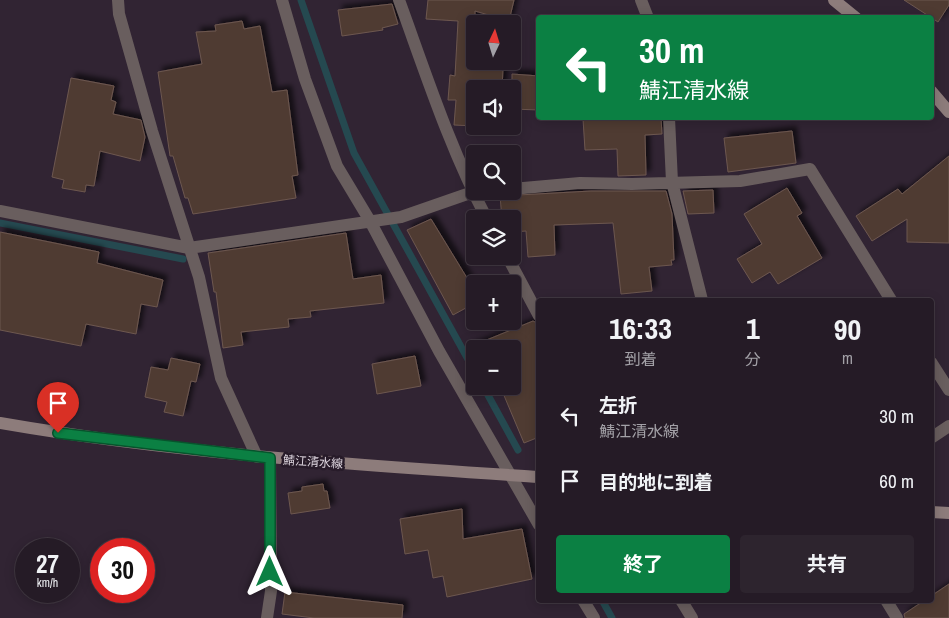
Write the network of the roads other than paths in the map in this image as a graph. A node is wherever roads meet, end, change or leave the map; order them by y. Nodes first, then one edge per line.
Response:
1 (118, 0) edge
2 (282, 0) edge
3 (399, 0) edge
4 (641, 0) edge
5 (834, 0) edge
6 (647, 15) edge
7 (852, 15) edge
8 (934, 94) edge
9 (949, 112) edge
10 (669, 120) edge
11 (466, 167) edge
12 (672, 182) junction
13 (521, 188) edge
14 (466, 196) edge
15 (0, 211) edge
16 (375, 220) junction
17 (189, 248) junction
18 (512, 265) edge
19 (701, 298) edge
20 (891, 298) edge
21 (536, 310) edge
22 (934, 367) edge
23 (949, 390) edge
24 (0, 423) edge
25 (949, 426) edge
26 (934, 436) edge
27 (263, 458) junction
28 (510, 475) junction
29 (536, 477) edge
30 (934, 512) edge
31 (949, 513) edge
32 (536, 519) edge
33 (585, 603) edge
34 (683, 603) edge
35 (888, 603) edge
36 (267, 618) edge
37 (594, 618) edge
38 (692, 618) edge
39 (897, 618) edge

1 - 17 street
2 - 16 street
3 - 11 street
4 - 6 street
5 - 7 main road
8 - 9 main road
10 - 12 street
12 - 13 street
12 - 19 street
12 - 20 street
14 - 16 street
15 - 17 street
16 - 17 street
16 - 28 street
17 - 27 street
18 - 21 street
22 - 23 street
24 - 27 main road, 鯖江清水線
25 - 26 street
27 - 28 main road, 鯖江清水線
27 - 36 street
28 - 29 main road, 鯖江清水線
28 - 32 street
30 - 31 main road
33 - 37 street
34 - 38 street
35 - 39 street

